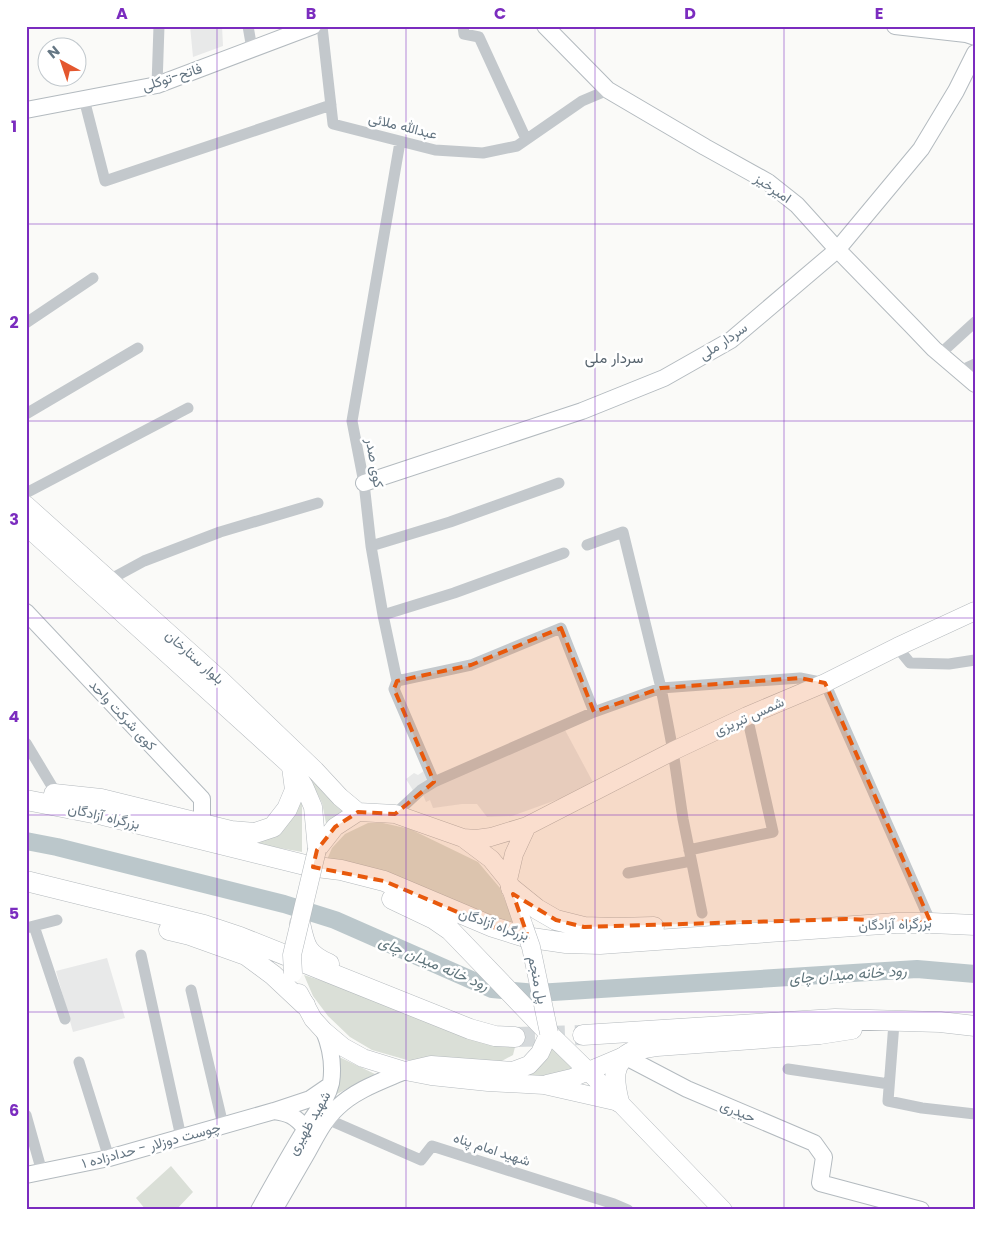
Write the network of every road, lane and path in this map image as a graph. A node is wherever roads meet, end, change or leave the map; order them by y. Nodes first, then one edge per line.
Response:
1 (159, 26) edge
2 (248, 26) edge
3 (313, 26) edge
4 (322, 26) edge
5 (463, 26) edge
6 (546, 26) edge
7 (895, 26) edge
8 (975, 37) edge
9 (252, 49) junction
10 (975, 53) edge
11 (157, 85) junction
12 (608, 90) junction
13 (84, 99) junction
14 (331, 105) junction
15 (26, 110) edge
16 (526, 140) junction
17 (400, 142) junction
18 (837, 250) junction
19 (93, 278) dead end
20 (975, 322) edge
21 (26, 323) edge
22 (138, 348) dead end
23 (940, 354) junction
24 (967, 368) edge
25 (975, 384) edge
26 (188, 408) dead end
27 (26, 414) edge
28 (364, 483) junction
29 (559, 483) dead end
30 (26, 492) edge
31 (318, 503) dead end
32 (26, 506) edge
33 (26, 526) edge
34 (587, 545) dead end
35 (371, 546) junction
36 (564, 553) dead end
37 (109, 580) junction
38 (975, 610) edge
39 (26, 612) edge
40 (383, 615) junction
41 (897, 647) junction
42 (975, 660) edge
43 (397, 681) junction
44 (825, 683) junction
45 (661, 688) junction
46 (594, 712) junction
47 (746, 716) junction
48 (26, 743) edge
49 (673, 751) junction
50 (292, 767) junction
51 (434, 782) junction
52 (56, 794) junction
53 (26, 795) edge
54 (26, 800) edge
55 (358, 812) junction
56 (395, 814) junction
57 (202, 824) junction
58 (527, 826) junction
59 (463, 838) junction
60 (690, 855) junction
61 (313, 858) junction
62 (628, 873) dead end
63 (26, 881) edge
64 (509, 884) junction
65 (26, 895) edge
66 (702, 913) dead end
67 (57, 920) dead end
68 (300, 923) junction
69 (896, 923) junction
70 (931, 923) junction
71 (975, 926) edge
72 (30, 927) edge
73 (141, 955) dead end
74 (191, 990) dead end
75 (305, 1006) junction
76 (65, 1019) dead end
77 (899, 1022) junction
78 (975, 1026) edge
79 (324, 1031) junction
80 (549, 1034) junction
81 (583, 1035) tunnel mouth
82 (624, 1056) junction
83 (79, 1062) dead end
84 (788, 1069) dead end
85 (405, 1071) junction
86 (588, 1071) junction
87 (330, 1084) junction
88 (889, 1084) junction
89 (544, 1085) junction
90 (619, 1102) junction
91 (274, 1111) junction
92 (975, 1114) edge
93 (26, 1115) edge
94 (327, 1119) junction
95 (222, 1125) junction
96 (305, 1128) junction
97 (181, 1137) junction
98 (109, 1158) junction
99 (34, 1174) edge
100 (877, 1204) edge
101 (259, 1210) edge
102 (274, 1210) edge
103 (628, 1210) edge
104 (722, 1210) edge
105 (921, 1210) edge

1 - 11 street
2 - 9 street
3 - 9 street, فاتح-توکلی
4 - 14 street, عبدالله ملائی
5 - 16 street
6 - 12 street, امیرخیز
7 - 8 street
9 - 11 street, فاتح-توکلی
10 - 18 street, سردار ملی
11 - 13 street, فاتح-توکلی
12 - 16 street, عبدالله ملائی
12 - 18 street, امیرخیز
13 - 14 street
13 - 15 street, فاتح-توکلی
14 - 17 street, عبدالله ملائی
16 - 17 street, عبدالله ملائی
17 - 28 street, کوی صدر
18 - 23 street, امیرخیز
18 - 28 street, سردار ملی
19 - 21 street
20 - 23 street
22 - 27 street
23 - 24 street, امیرخیز
24 - 25 street, امیرخیز
26 - 30 street
28 - 35 street, کوی صدر
29 - 35 street
31 - 37 street
32 - 37 main road, بلوار ستارخان
33 - 50 main road, بلوار ستارخان
34 - 45 street
35 - 40 street, کوی صدر
36 - 40 street
37 - 55 main road, بلوار ستارخان
38 - 41 main road, شمس تبریزی
39 - 57 street, کوی شرکت واحد
40 - 43 street, کوی صدر
41 - 42 street
41 - 44 main road, شمس تبریزی
43 - 46 street
43 - 51 street, کوی صدر
44 - 45 street
44 - 47 main road, شمس تبریزی
44 - 70 street
45 - 46 street
45 - 49 street
46 - 51 street
47 - 49 main road, شمس تبریزی
47 - 60 street
48 - 52 street
49 - 58 main road, شمس تبریزی
49 - 60 street
50 - 57 highway
50 - 61 main road, بلوار ستارخان
51 - 56 street
52 - 53 highway
52 - 57 highway
54 - 61 highway, بزرگراه آزادگان
55 - 56 main road
55 - 61 main road
56 - 59 main road
58 - 59 main road, شمس تبریزی
58 - 64 main road
59 - 64 main road
60 - 62 street
60 - 66 street
61 - 68 main road, bridge
61 - 69 highway, بزرگراه آزادگان
61 - 80 highway
63 - 68 highway
64 - 69 highway
64 - 80 main road, پل منجم, bridge
65 - 75 highway
67 - 72 street
68 - 75 main road, bridge
69 - 70 highway, بزرگراه آزادگان
70 - 71 highway, بزرگراه آزادگان
72 - 76 street
73 - 97 street
74 - 95 street
75 - 79 main road
77 - 78 highway
77 - 81 highway
77 - 82 highway
77 - 88 street
79 - 85 main road
79 - 87 street, شهید ظهیری
80 - 85 main road
80 - 86 main road
82 - 86 main road
82 - 90 highway
82 - 100 street, حیدری
83 - 98 street
84 - 88 street
85 - 89 main road
85 - 94 street, شهید ظهیری
86 - 89 main road
86 - 90 main road
87 - 91 street, چوست دوزلار - حدادزاده ۱
87 - 96 street, شهید ظهیری
88 - 92 street
89 - 90 main road
90 - 104 main road
91 - 95 street, چوست دوزلار - حدادزاده ۱
91 - 96 street
93 - 99 street
94 - 102 street, شهید ظهیری
94 - 103 street, شهید امام پناه
95 - 97 street, چوست دوزلار - حدادزاده ۱
96 - 101 street, شهید ظهیری
97 - 98 street, چوست دوزلار - حدادزاده ۱
98 - 99 street, چوست دوزلار - حدادزاده ۱
100 - 105 street

